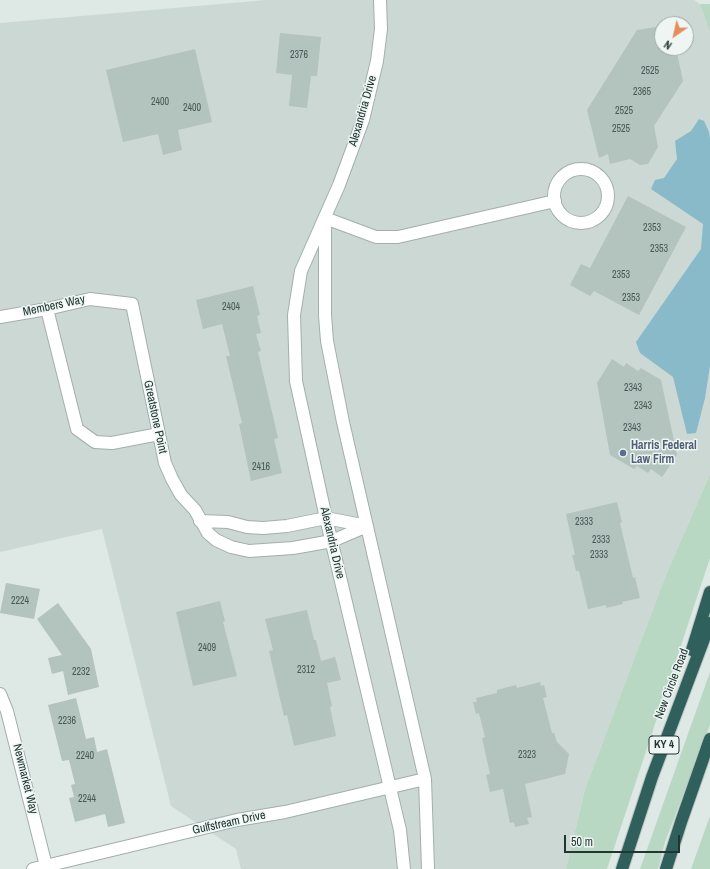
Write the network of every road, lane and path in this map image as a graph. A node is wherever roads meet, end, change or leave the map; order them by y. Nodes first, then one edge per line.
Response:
1 (380, 0) edge
2 (555, 201) junction
3 (325, 218) junction
4 (132, 304) joint
5 (47, 309) junction
6 (0, 317) edge
7 (159, 434) junction
8 (326, 518) junction
9 (200, 522) junction
10 (367, 526) junction
11 (332, 541) junction
12 (710, 592) edge
13 (710, 623) edge
14 (0, 694) edge
15 (710, 739) edge
16 (652, 777) junction
17 (425, 779) junction
18 (390, 788) junction
19 (46, 866) junction
20 (34, 869) edge
21 (404, 869) edge
22 (428, 869) edge
23 (622, 869) edge
24 (666, 869) edge

1 - 3 street, Alexandria Drive
2 - 2 street
2 - 3 street
3 - 8 street, Alexandria Drive
3 - 10 street, Alexandria Drive
4 - 5 street, Members Way
4 - 7 street, Greatstone Point
5 - 6 street, Members Way
5 - 7 street
7 - 9 street, Greatstone Point
8 - 9 street
8 - 10 street
8 - 11 street, Alexandria Drive
9 - 11 street, Greatstone Point
10 - 11 street, Greatstone Point
10 - 17 street, Alexandria Drive
11 - 18 street, Alexandria Drive
12 - 16 highway
13 - 16 highway, New Circle Road / KY 4
14 - 19 street, Newmarket Way
15 - 24 highway
16 - 23 highway, New Circle Road / KY 4
17 - 18 street, Gulfstream Drive
17 - 22 street, Alexandria Drive
18 - 19 street, Gulfstream Drive
18 - 21 street, Alexandria Drive
19 - 20 street, Gulfstream Drive

